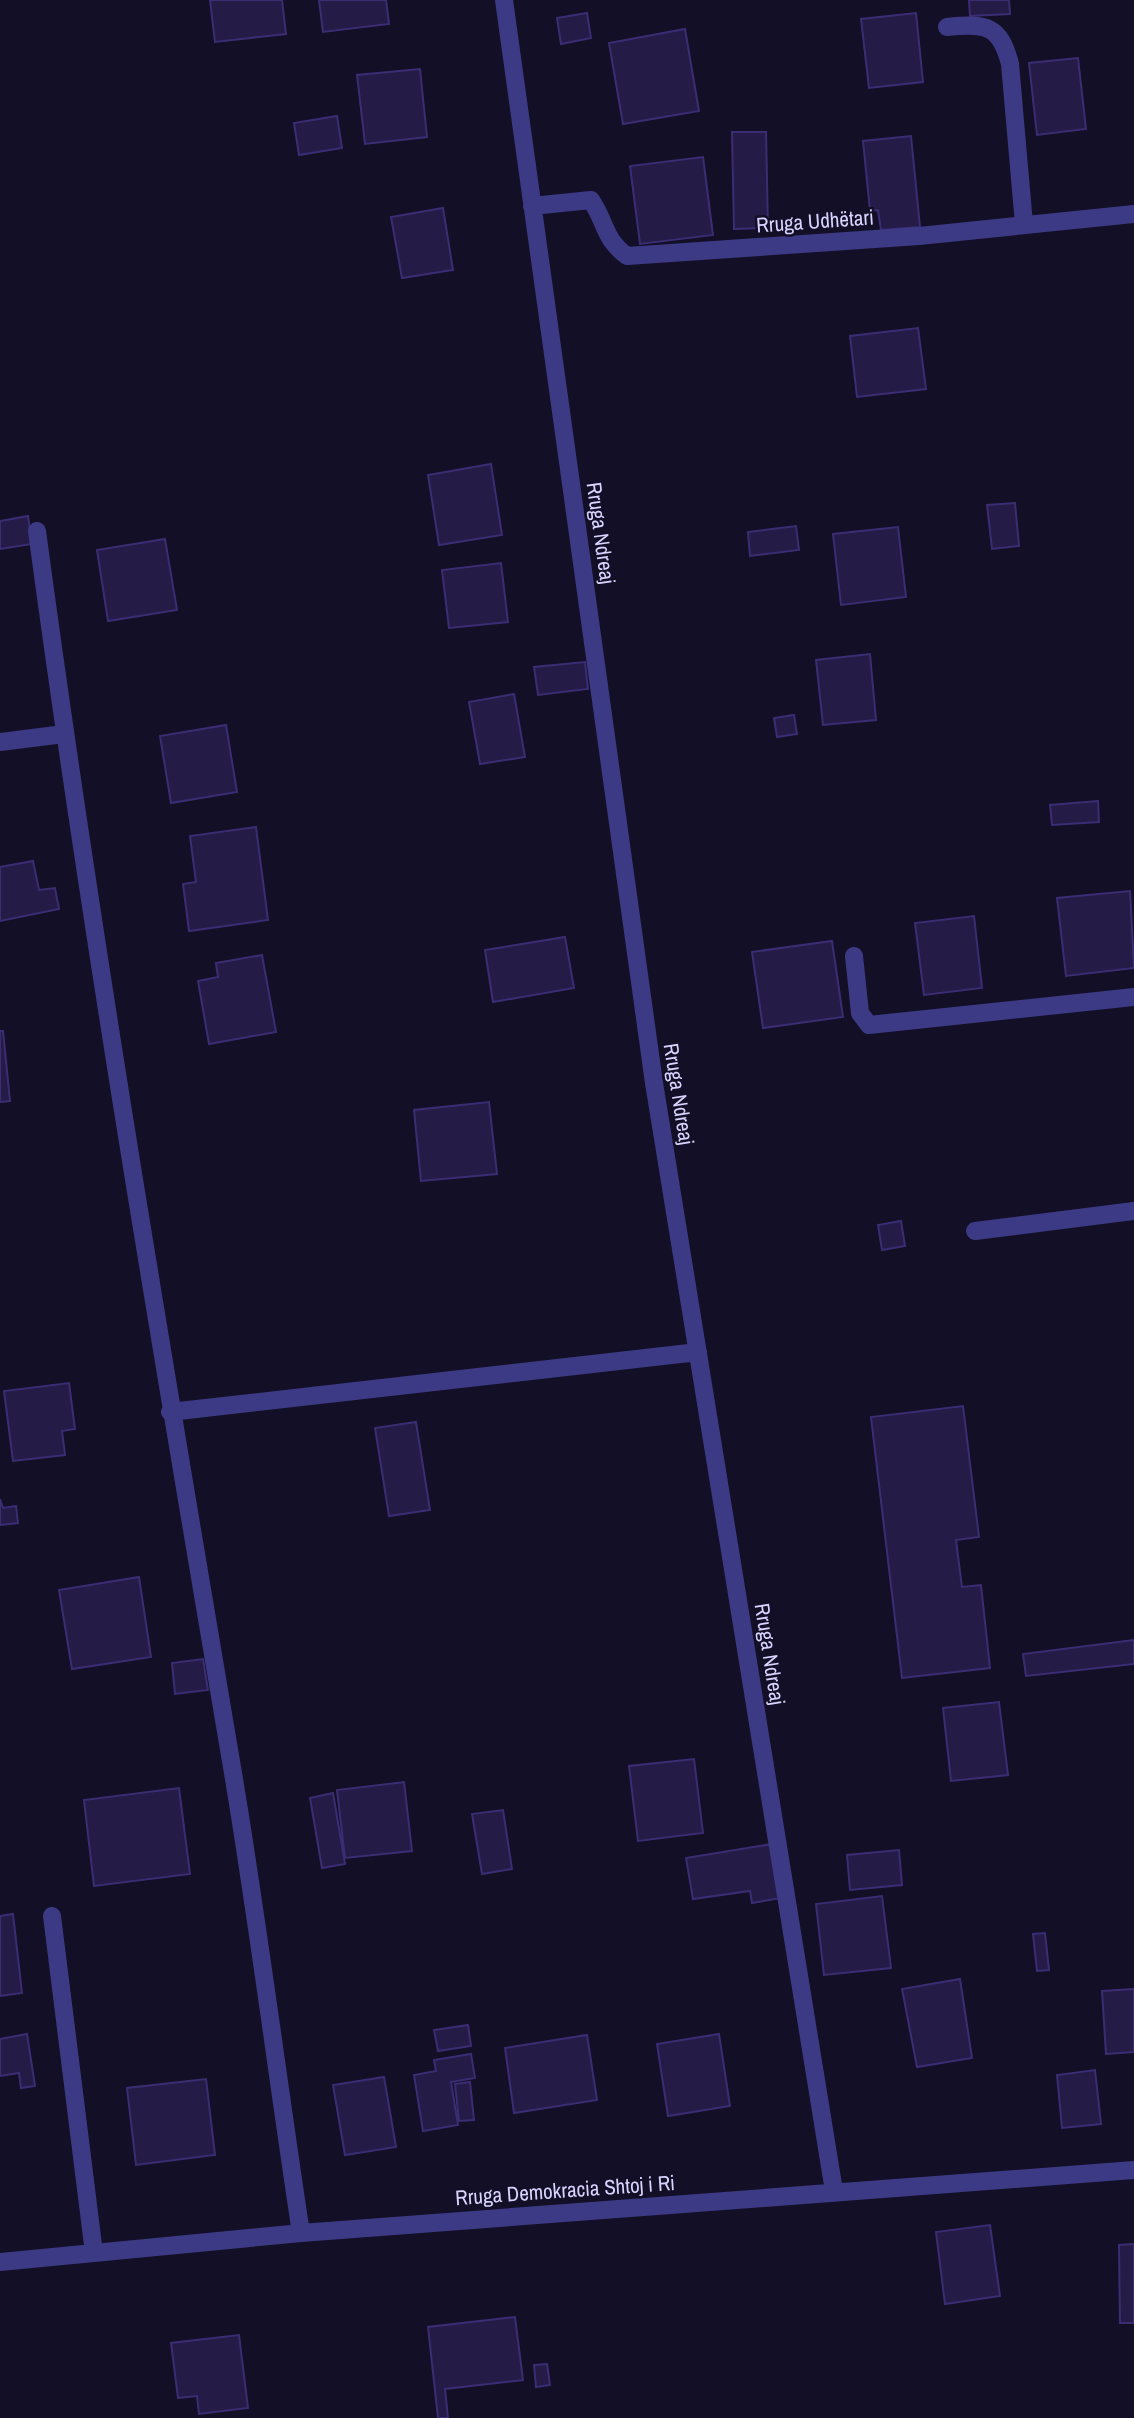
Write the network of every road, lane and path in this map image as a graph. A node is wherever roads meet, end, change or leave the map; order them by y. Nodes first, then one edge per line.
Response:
1 (504, 0) edge
2 (947, 27) dead end
3 (532, 205) junction
4 (1134, 214) edge
5 (1024, 224) junction
6 (37, 531) dead end
7 (64, 734) junction
8 (0, 742) edge
9 (854, 956) dead end
10 (1134, 998) edge
11 (1134, 1211) edge
12 (975, 1231) dead end
13 (698, 1352) junction
14 (170, 1412) junction
15 (52, 1916) dead end
16 (1134, 2169) edge
17 (834, 2191) junction
18 (301, 2233) junction
19 (94, 2253) junction
20 (0, 2262) edge

1 - 3 street, Rruga Ndreaj
2 - 5 street
3 - 5 street, Rruga Udhëtari
3 - 13 street, Rruga Ndreaj
4 - 5 street, Rruga Udhëtari
6 - 7 street
7 - 8 street
7 - 14 street
9 - 10 street
11 - 12 street
13 - 14 street
13 - 17 street, Rruga Ndreaj
14 - 18 street
15 - 19 street
16 - 17 street, Rruga Demokracia Shtoj i Ri
17 - 18 street, Rruga Demokracia Shtoj i Ri
18 - 19 street, Rruga Demokracia Shtoj i Ri
19 - 20 street, Rruga Demokracia Shtoj i Ri

